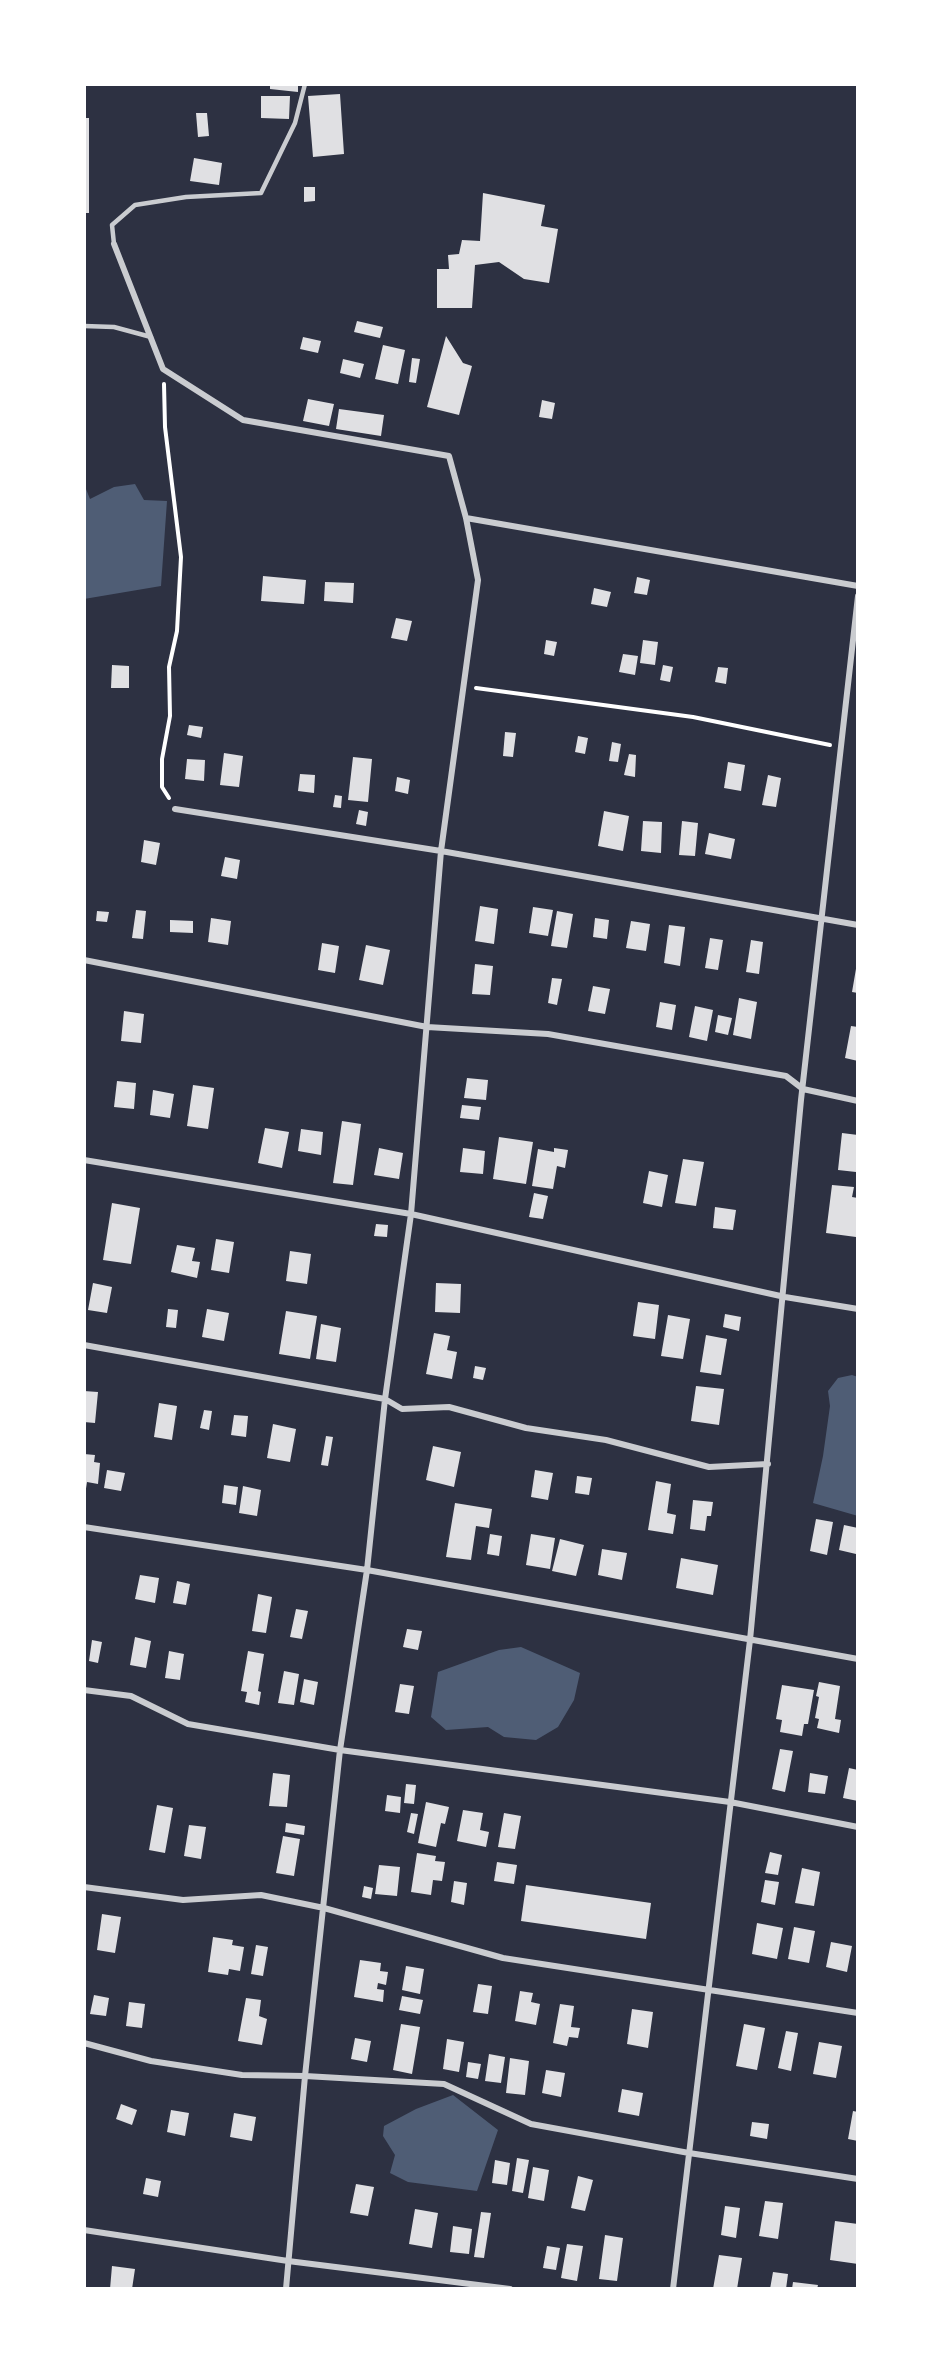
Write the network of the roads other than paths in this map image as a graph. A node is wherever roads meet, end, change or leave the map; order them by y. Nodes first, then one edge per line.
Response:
1 (305, 84) edge
2 (114, 244) joint
3 (84, 326) edge
4 (151, 337) junction
5 (466, 518) junction
6 (858, 586) edge
7 (858, 596) edge
8 (175, 809) road end
9 (441, 851) junction
10 (823, 920) junction
11 (858, 925) edge
12 (84, 960) edge
13 (427, 1027) junction
14 (802, 1089) junction
15 (858, 1101) edge
16 (84, 1160) edge
17 (411, 1214) junction
18 (785, 1297) junction
19 (858, 1309) edge
20 (84, 1346) edge
21 (385, 1399) junction
22 (768, 1464) junction
23 (84, 1527) edge
24 (367, 1570) junction
25 (750, 1640) junction
26 (858, 1659) edge
27 (84, 1690) edge
28 (340, 1750) junction
29 (730, 1802) junction
30 (858, 1827) edge
31 (84, 1887) edge
32 (324, 1908) junction
33 (708, 1990) junction
34 (858, 2013) edge
35 (84, 2043) edge
36 (305, 2076) junction
37 (689, 2153) junction
38 (858, 2179) edge
39 (84, 2230) edge
40 (288, 2261) junction
41 (286, 2289) edge
42 (510, 2289) edge
43 (673, 2289) edge

1 - 2 lane
2 - 4 street
3 - 4 lane
4 - 5 street
5 - 6 street
5 - 9 street
7 - 10 street
8 - 9 street
9 - 10 street
9 - 13 street
10 - 11 street
10 - 14 street
12 - 13 street
13 - 14 street
13 - 17 street
14 - 15 street
14 - 18 street
16 - 17 street
17 - 18 street
17 - 21 street
18 - 19 street
18 - 22 street
20 - 21 street
21 - 22 street
21 - 24 street
22 - 25 street
23 - 24 street
24 - 25 street
24 - 28 street
25 - 26 street
25 - 29 street
27 - 28 street
28 - 29 street
28 - 32 street
29 - 30 street
29 - 33 street
31 - 32 street
32 - 33 street
32 - 36 street
33 - 34 street
33 - 37 street
35 - 36 street
36 - 37 street
36 - 40 street
37 - 38 street
37 - 43 street
39 - 40 street
40 - 41 street
40 - 42 street

